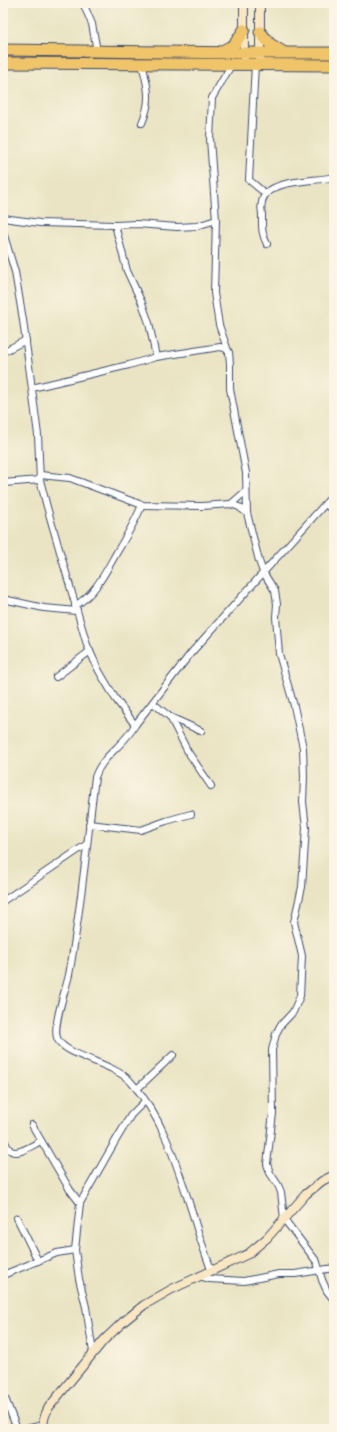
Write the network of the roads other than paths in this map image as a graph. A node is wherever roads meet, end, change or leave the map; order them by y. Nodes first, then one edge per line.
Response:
1 (84, 3) edge
2 (244, 3) edge
3 (260, 3) edge
4 (244, 30) junction
5 (260, 32) junction
6 (3, 50) edge
7 (97, 51) junction
8 (260, 52) junction
9 (284, 52) junction
10 (219, 53) junction
11 (334, 53) edge
12 (251, 61) junction
13 (3, 63) edge
14 (142, 64) junction
15 (232, 64) junction
16 (334, 64) edge
17 (142, 123) dead end
18 (334, 176) edge
19 (266, 194) junction
20 (3, 218) edge
21 (216, 220) junction
22 (115, 225) junction
23 (3, 232) edge
24 (267, 244) dead end
25 (26, 340) junction
26 (3, 352) edge
27 (229, 352) junction
28 (156, 357) junction
29 (32, 388) junction
30 (40, 477) junction
31 (3, 483) edge
32 (246, 491) junction
33 (334, 494) edge
34 (231, 504) junction
35 (325, 504) junction
36 (142, 505) junction
37 (334, 511) edge
38 (247, 513) junction
39 (263, 572) junction
40 (3, 599) edge
41 (76, 608) junction
42 (90, 651) junction
43 (56, 677) dead end
44 (153, 703) junction
45 (170, 717) junction
46 (136, 725) junction
47 (201, 731) dead end
48 (211, 786) dead end
49 (191, 814) dead end
50 (89, 824) junction
51 (87, 844) junction
52 (3, 901) edge
53 (173, 1055) dead end
54 (137, 1089) junction
55 (145, 1101) junction
56 (32, 1126) dead end
57 (3, 1138) edge
58 (41, 1141) junction
59 (334, 1175) edge
60 (80, 1203) junction
61 (17, 1218) dead end
62 (284, 1219) junction
63 (75, 1250) junction
64 (38, 1261) junction
65 (334, 1268) edge
66 (211, 1270) junction
67 (320, 1270) junction
68 (3, 1275) edge
69 (199, 1276) junction
70 (334, 1300) edge
71 (93, 1352) junction
72 (3, 1393) edge
73 (43, 1427) edge
74 (17, 1429) edge
75 (26, 1429) edge

1 - 7 street
2 - 4 street
3 - 5 street
4 - 10 highway
4 - 12 street
5 - 8 street
5 - 9 highway
6 - 7 highway
7 - 10 highway
8 - 9 highway
8 - 12 highway
8 - 12 street
9 - 11 highway
10 - 12 highway
12 - 15 highway
12 - 16 highway
12 - 19 street
13 - 14 highway
14 - 15 highway
14 - 17 street
15 - 21 street
18 - 19 street
19 - 24 street
20 - 22 street
21 - 22 street
21 - 27 street
22 - 28 street
23 - 25 street
25 - 26 street
25 - 29 street
27 - 28 street
27 - 32 street
28 - 29 street
29 - 30 street
30 - 31 street
30 - 36 street
30 - 41 street
32 - 34 street
32 - 38 street
33 - 35 street
34 - 36 street
34 - 38 street
35 - 37 street
35 - 39 street
36 - 41 street
38 - 39 street
39 - 44 street
39 - 62 street
40 - 41 street
41 - 42 street
42 - 43 street
42 - 46 street
44 - 45 street
44 - 46 street
45 - 47 street
45 - 48 street
46 - 50 street
49 - 50 street
50 - 51 street
51 - 52 street
51 - 54 street
53 - 54 street
54 - 55 street
55 - 60 street
55 - 66 street
56 - 58 street
57 - 58 street
58 - 60 street
59 - 62 street
60 - 63 street
61 - 64 street
62 - 66 street
62 - 67 street
63 - 64 street
63 - 71 street
64 - 68 street
65 - 67 street
66 - 69 street
67 - 69 street
67 - 70 street
69 - 71 street
71 - 73 street
72 - 74 street
73 - 75 street

